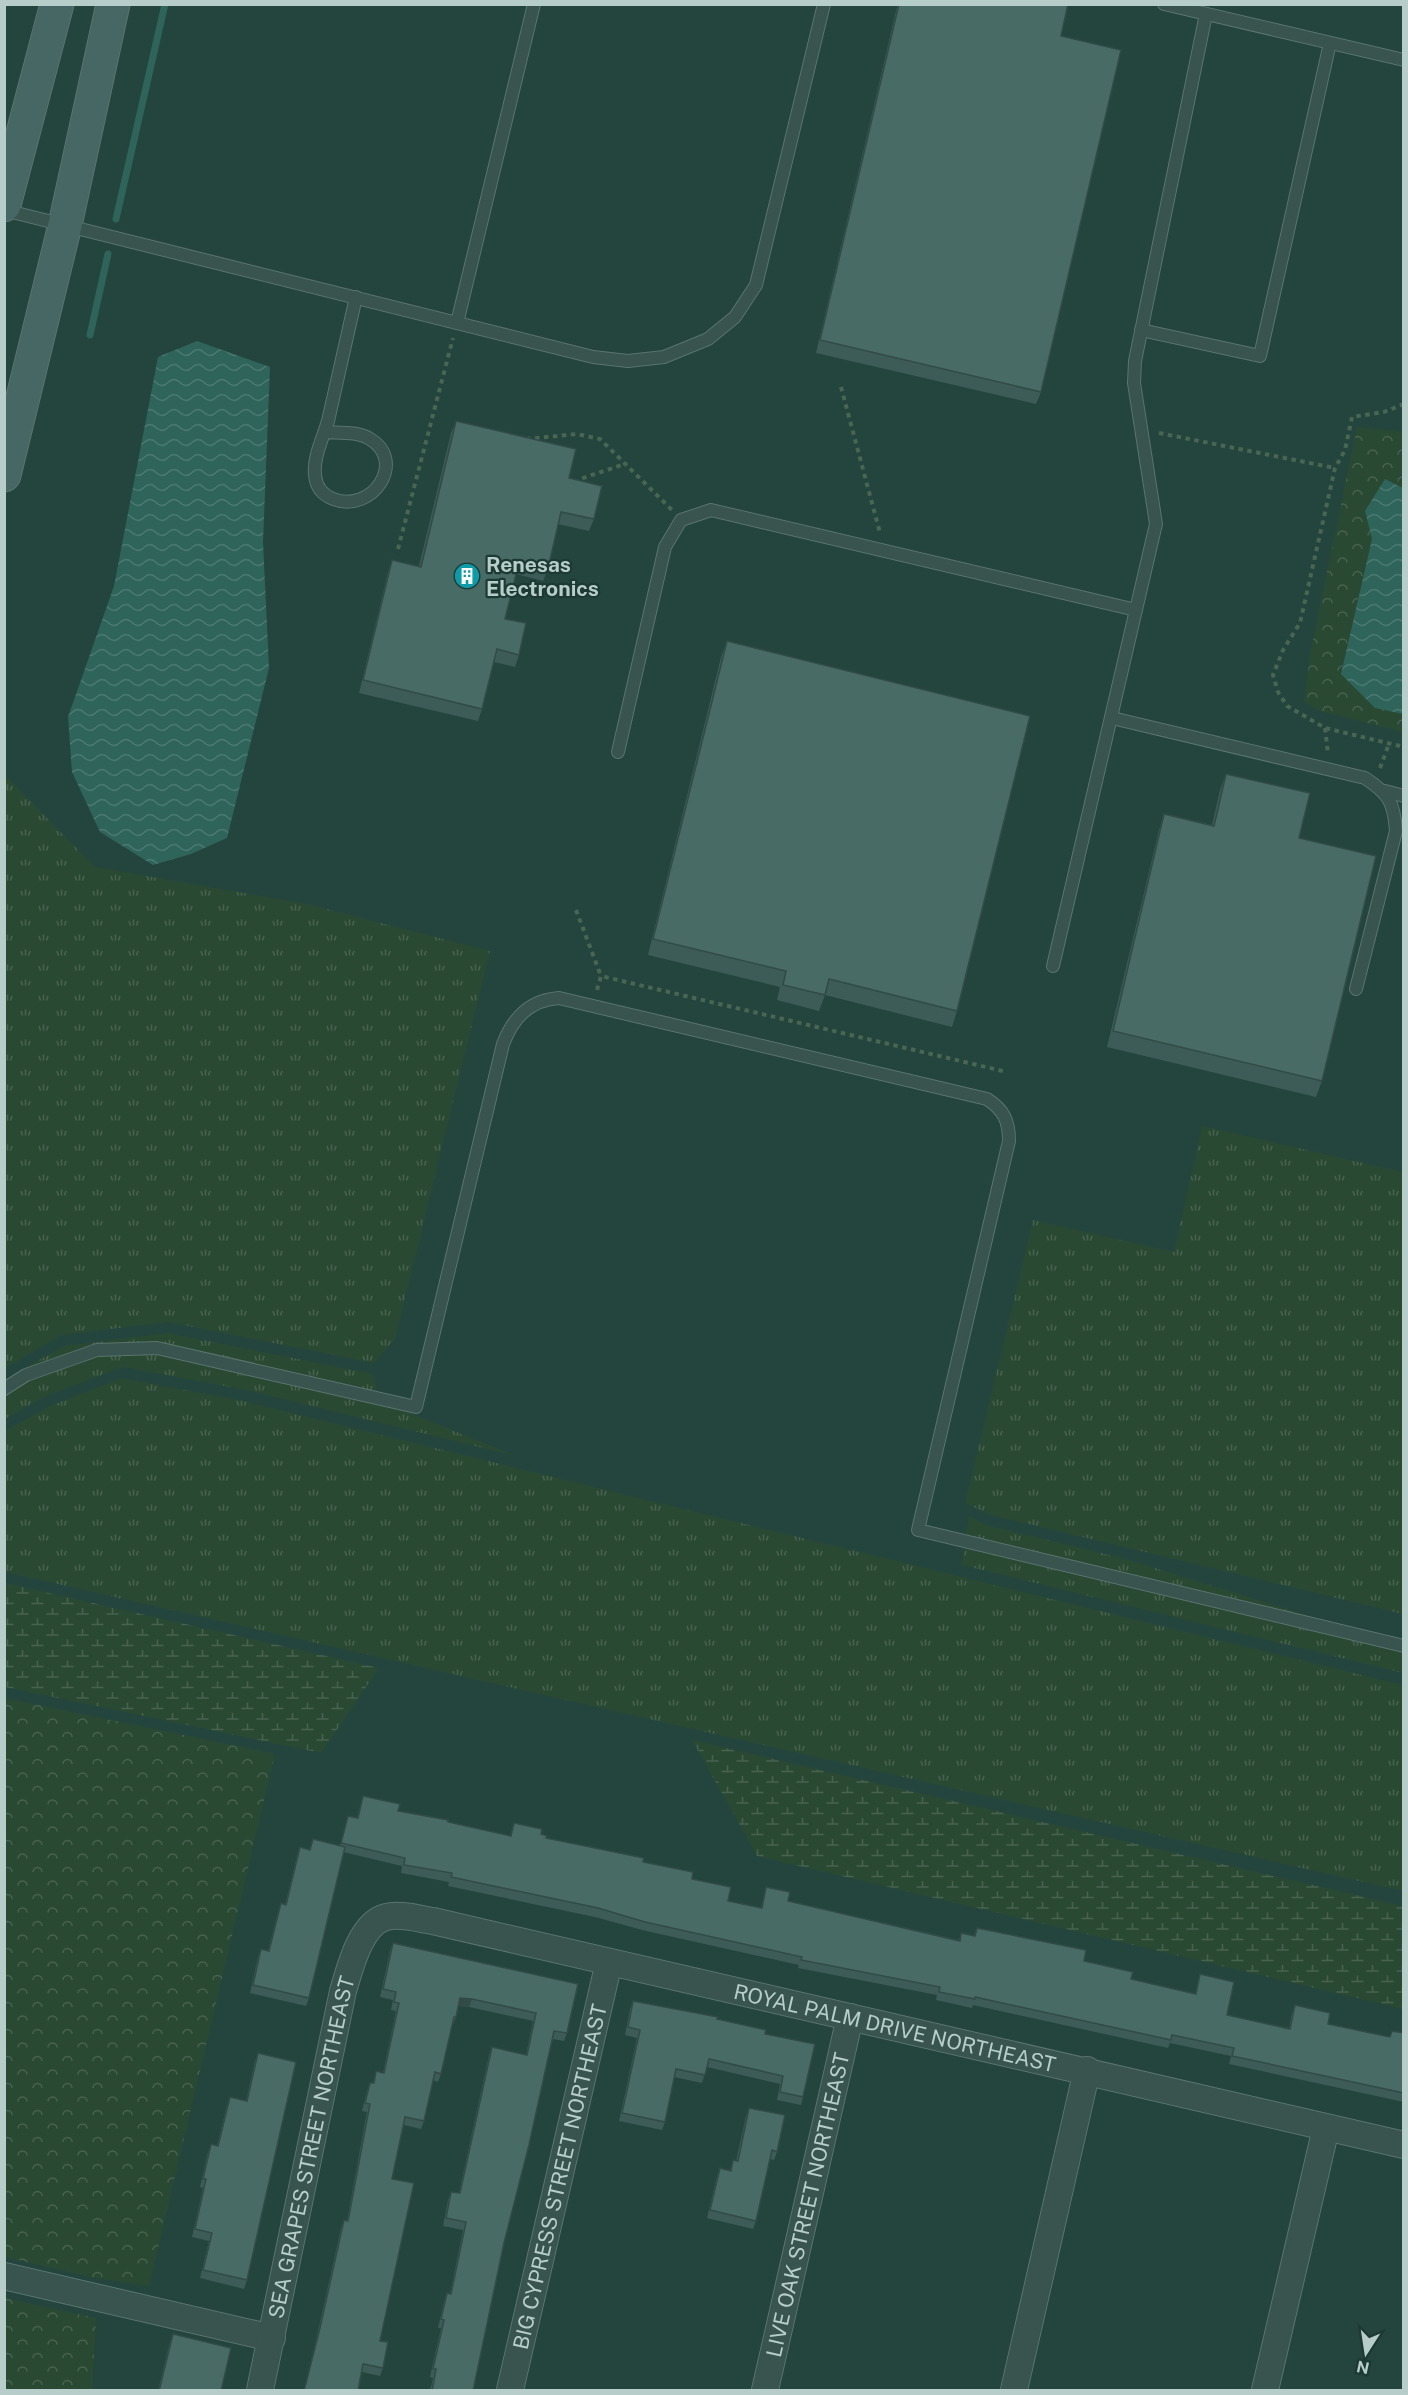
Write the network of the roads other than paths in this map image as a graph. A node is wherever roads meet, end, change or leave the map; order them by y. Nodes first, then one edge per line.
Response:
1 (57, 4) edge
2 (113, 4) edge
3 (534, 4) edge
4 (824, 4) edge
5 (1164, 4) edge
6 (1206, 14) junction
7 (1330, 43) junction
8 (1404, 60) edge
9 (4, 205) edge
10 (4, 210) edge
11 (65, 225) junction
12 (356, 297) junction
13 (457, 323) junction
14 (1141, 330) junction
15 (325, 432) junction
16 (4, 475) edge
17 (1136, 610) junction
18 (1112, 718) junction
19 (618, 752) dead end
20 (1385, 791) junction
21 (1404, 796) edge
22 (1053, 966) dead end
23 (1356, 989) dead end
24 (4, 1389) edge
25 (1404, 1646) edge
26 (386, 1917) joint
27 (609, 1962) junction
28 (850, 2018) junction
29 (1087, 2070) junction
30 (1326, 2128) junction
31 (1404, 2145) edge
32 (4, 2276) edge
33 (272, 2338) junction
34 (260, 2391) edge
35 (510, 2391) edge
36 (765, 2391) edge
37 (1014, 2391) edge
38 (1265, 2391) edge

1 - 9 main road
2 - 11 main road
3 - 13 lane
4 - 13 lane
5 - 6 lane
6 - 7 lane
6 - 14 lane
7 - 8 lane
7 - 14 lane
10 - 11 lane
11 - 12 lane
11 - 16 main road
12 - 13 lane
12 - 15 lane
14 - 17 lane
15 - 15 lane
17 - 18 lane
17 - 19 lane
18 - 20 lane
18 - 22 lane
20 - 21 lane
20 - 23 lane
24 - 25 lane
26 - 27 street, ROYAL PALM DRIVE NORTHEAST
26 - 33 street, SEA GRAPES STREET NORTHEAST
27 - 28 street, ROYAL PALM DRIVE NORTHEAST
27 - 35 street, BIG CYPRESS STREET NORTHEAST
28 - 29 street, ROYAL PALM DRIVE NORTHEAST
28 - 36 street, LIVE OAK STREET NORTHEAST
29 - 30 street, ROYAL PALM DRIVE NORTHEAST
29 - 37 street
30 - 31 street, ROYAL PALM DRIVE NORTHEAST
30 - 38 street
32 - 33 street
33 - 34 street, SEA GRAPES STREET NORTHEAST

